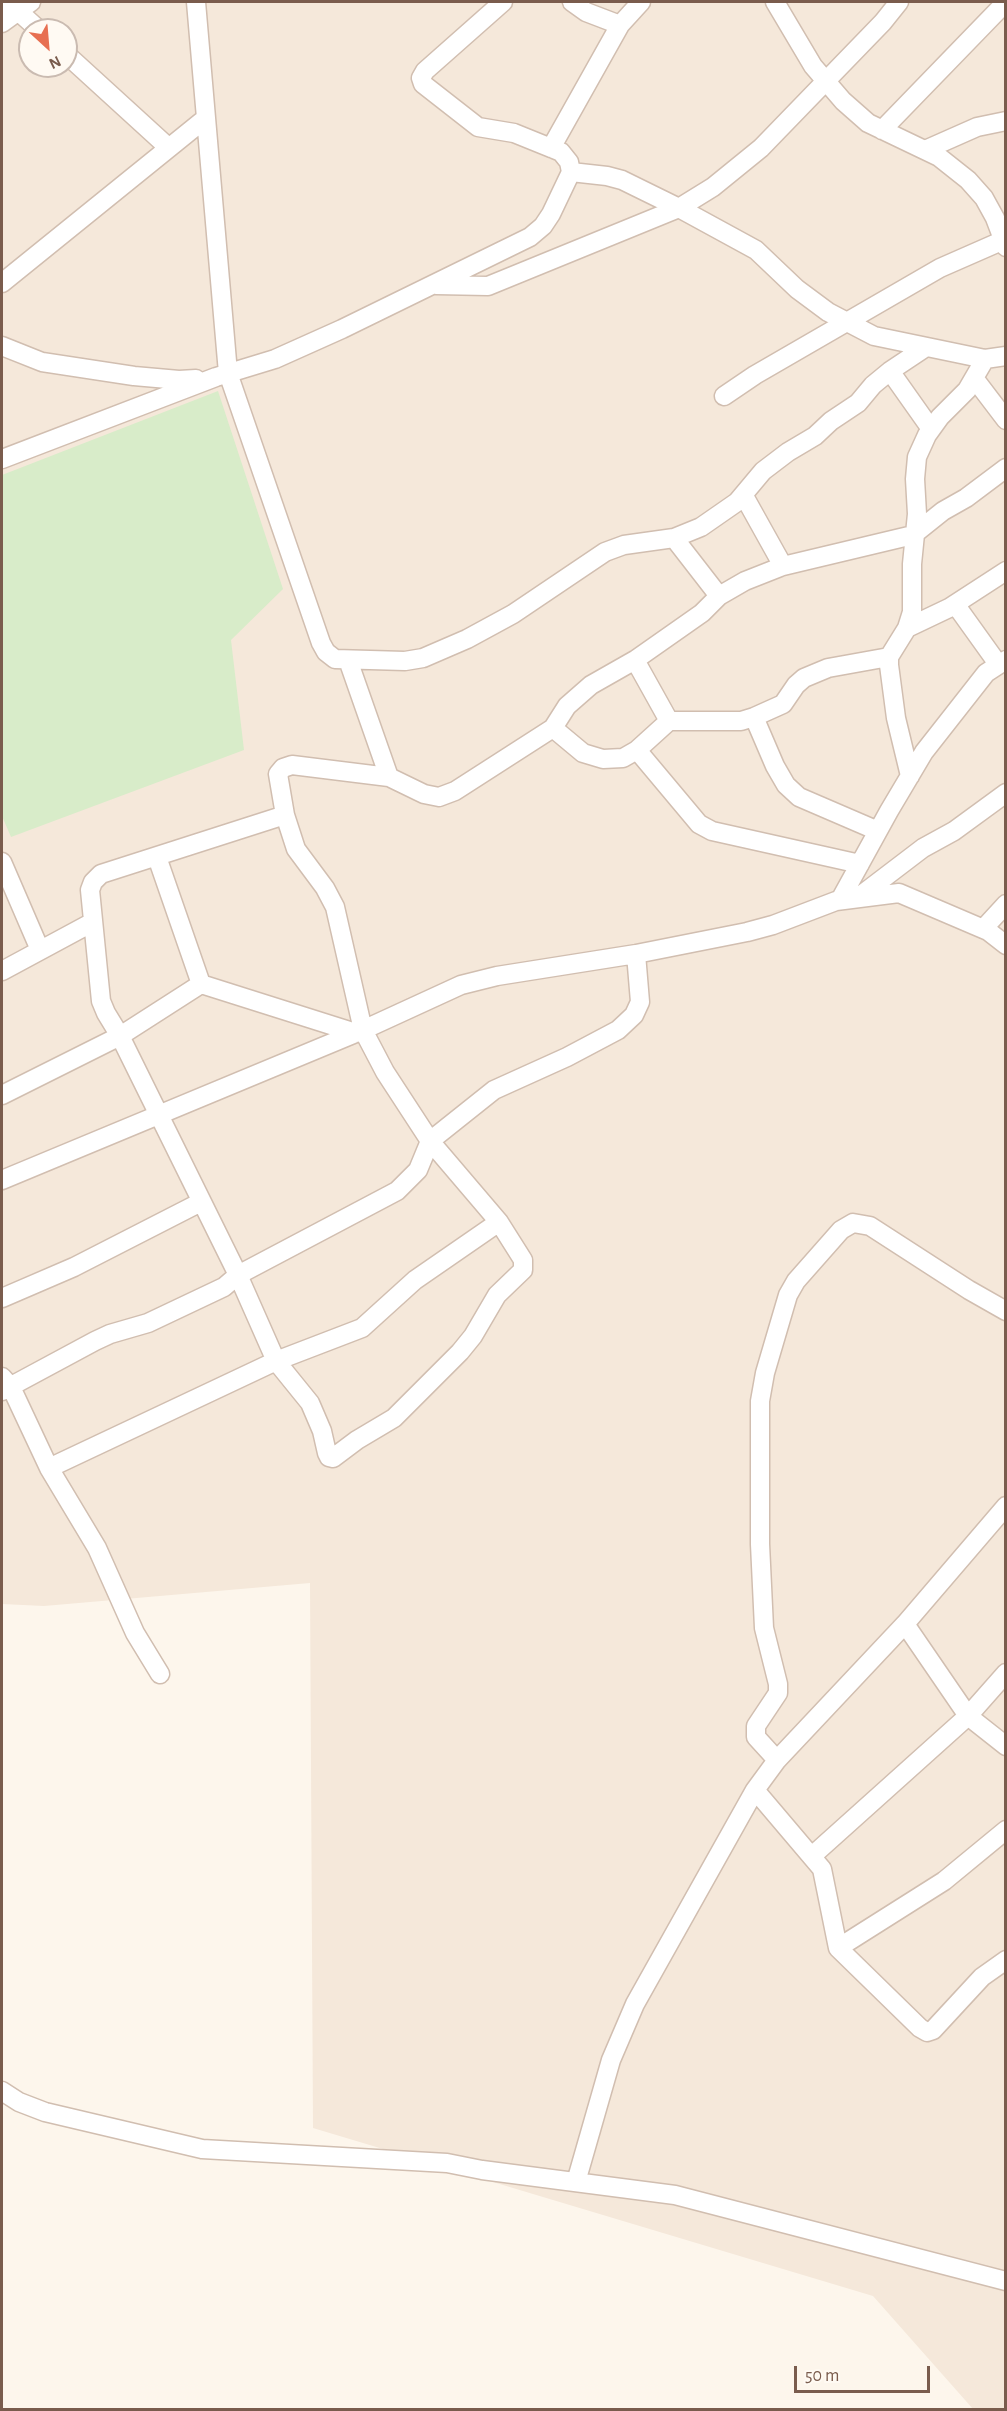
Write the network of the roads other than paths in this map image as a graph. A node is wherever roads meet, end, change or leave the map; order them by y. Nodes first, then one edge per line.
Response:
1 (2, 2) edge
2 (196, 2) edge
3 (503, 2) edge
4 (573, 2) edge
5 (640, 2) edge
6 (899, 2) edge
7 (1005, 2) edge
8 (783, 5) edge
9 (24, 6) edge
10 (2, 23) edge
11 (620, 25) junction
12 (78, 65) edge
13 (825, 80) junction
14 (206, 118) junction
15 (1005, 121) edge
16 (882, 130) junction
17 (169, 148) junction
18 (551, 148) junction
19 (925, 150) junction
20 (571, 172) junction
21 (679, 208) junction
22 (1005, 242) edge
23 (2, 284) edge
24 (431, 285) junction
25 (847, 322) junction
26 (2, 346) edge
27 (926, 347) junction
28 (1005, 356) edge
29 (985, 359) junction
30 (890, 371) junction
31 (222, 375) junction
32 (974, 378) junction
33 (724, 396) dead end
34 (1005, 420) edge
35 (931, 429) junction
36 (2, 459) edge
37 (1005, 468) edge
38 (744, 496) junction
39 (914, 535) junction
40 (674, 538) junction
41 (783, 566) junction
42 (1005, 571) edge
43 (719, 596) junction
44 (955, 604) junction
45 (907, 628) junction
46 (890, 657) junction
47 (348, 660) junction
48 (634, 660) junction
49 (1002, 662) edge
50 (754, 717) junction
51 (669, 721) junction
52 (553, 728) junction
53 (637, 750) junction
54 (910, 776) junction
55 (389, 777) junction
56 (1005, 793) edge
57 (285, 815) junction
58 (878, 831) junction
59 (158, 857) junction
60 (2, 862) edge
61 (860, 864) junction
62 (860, 896) junction
63 (840, 900) junction
64 (1005, 904) edge
65 (93, 922) junction
66 (983, 929) junction
67 (1005, 945) edge
68 (40, 950) junction
69 (636, 954) junction
70 (2, 971) edge
71 (201, 984) junction
72 (360, 1031) junction
73 (120, 1036) junction
74 (2, 1095) edge
75 (158, 1117) junction
76 (430, 1141) junction
77 (2, 1180) edge
78 (201, 1202) junction
79 (499, 1222) junction
80 (238, 1275) junction
81 (2, 1298) edge
82 (1005, 1311) edge
83 (276, 1361) junction
84 (5, 1385) edge
85 (49, 1468) junction
86 (1005, 1506) edge
87 (905, 1624) junction
88 (1005, 1673) edge
89 (160, 1674) dead end
90 (968, 1716) junction
91 (1005, 1746) edge
92 (777, 1760) junction
93 (755, 1790) junction
94 (1005, 1830) edge
95 (812, 1857) junction
96 (838, 1948) junction
97 (1005, 1960) edge
98 (2, 2091) edge
99 (576, 2182) junction
100 (1005, 2281) edge

1 - 9 street
2 - 14 street
3 - 18 street
4 - 11 street
5 - 11 street
6 - 13 street
7 - 16 street
8 - 13 street
9 - 10 street
11 - 18 street
12 - 17 street
13 - 16 street
13 - 21 street
14 - 17 street
14 - 31 street
15 - 19 street
16 - 19 street
17 - 23 street
18 - 20 street
19 - 22 street
20 - 21 street
20 - 24 street
21 - 24 street
21 - 25 street
22 - 25 street
24 - 31 street
25 - 27 street
25 - 33 street
26 - 31 street
27 - 29 street
27 - 30 street
28 - 29 street
29 - 32 street
30 - 35 street
30 - 38 street
31 - 36 street
31 - 47 street
32 - 34 street
32 - 35 street
35 - 39 street
37 - 39 street
38 - 40 street
38 - 41 street
39 - 41 street
39 - 45 street
40 - 43 street
40 - 47 street
41 - 43 street
42 - 44 street
43 - 48 street
44 - 45 street
44 - 49 street
45 - 46 street
46 - 50 street
46 - 54 street
47 - 55 street
48 - 51 street
48 - 52 street
49 - 54 street
50 - 51 street
50 - 58 street
51 - 53 street
52 - 53 street
52 - 55 street
53 - 61 street
54 - 58 street
55 - 57 street
56 - 62 street
57 - 59 street
57 - 72 street
58 - 61 street
59 - 65 street
59 - 71 street
60 - 68 street
61 - 63 street
62 - 63 street
62 - 66 street
63 - 69 street
64 - 66 street
65 - 68 street
65 - 73 street
66 - 67 street
68 - 70 street
69 - 72 street
69 - 76 street
71 - 72 street
71 - 73 street
72 - 75 street
72 - 76 street
73 - 74 street
73 - 75 street
75 - 77 street
75 - 78 street
76 - 79 street
76 - 80 street
78 - 80 street
78 - 81 street
79 - 83 street
79 - 83 street
80 - 83 street
80 - 84 street
82 - 92 street
83 - 85 street
84 - 85 street
85 - 89 street
86 - 87 street
87 - 90 street
87 - 92 street
88 - 90 street
90 - 91 street
90 - 95 street
92 - 93 street
93 - 95 street
93 - 99 street
94 - 96 street
95 - 96 street
96 - 97 street
98 - 99 street
99 - 100 street

